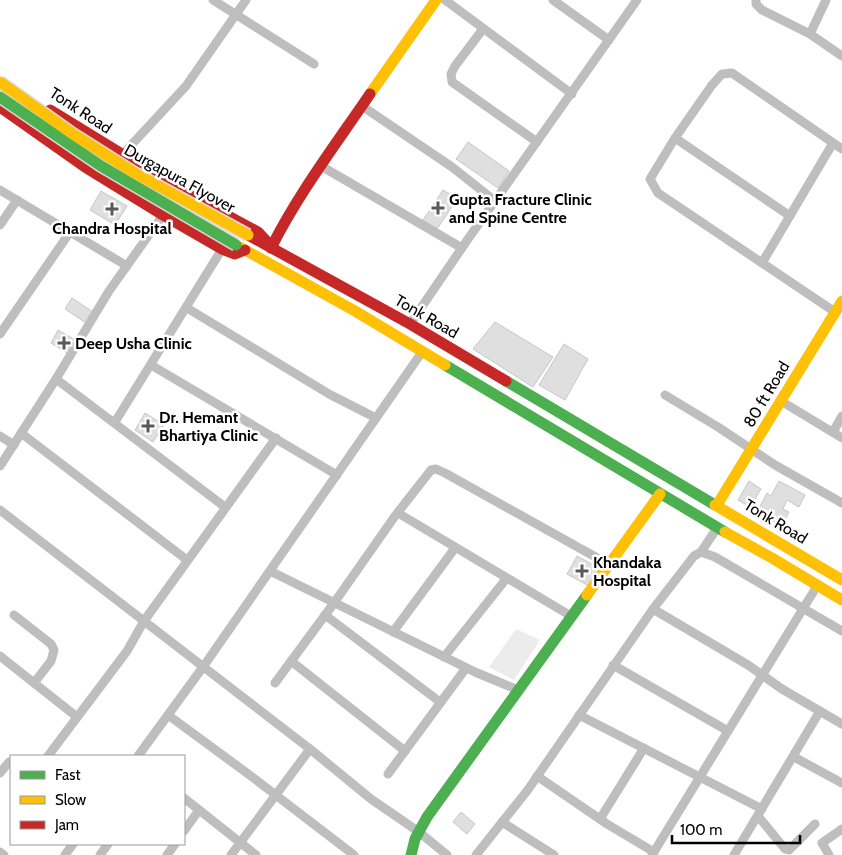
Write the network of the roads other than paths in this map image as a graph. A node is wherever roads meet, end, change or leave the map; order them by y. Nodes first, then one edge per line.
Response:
1 (213, 0) edge
2 (246, 0) edge
3 (436, 0) edge
4 (445, 0) edge
5 (553, 0) edge
6 (637, 0) edge
7 (756, 0) edge
8 (826, 0) edge
9 (235, 15) junction
10 (482, 29) junction
11 (810, 34) junction
12 (609, 40) junction
13 (842, 56) edge
14 (314, 64) dead end
15 (0, 75) edge
16 (0, 82) edge
17 (572, 94) junction
18 (0, 97) edge
19 (362, 106) junction
20 (0, 107) edge
21 (65, 120) junction
22 (675, 138) junction
23 (49, 142) junction
24 (538, 142) junction
25 (833, 143) junction
26 (842, 149) edge
27 (122, 155) junction
28 (321, 166) junction
29 (0, 190) edge
30 (17, 200) junction
31 (495, 201) junction
32 (163, 215) junction
33 (790, 216) junction
34 (0, 225) edge
35 (70, 232) junction
36 (241, 248) junction
37 (271, 248) junction
38 (462, 248) junction
39 (222, 249) junction
40 (762, 263) junction
41 (127, 266) junction
42 (842, 301) edge
43 (187, 308) junction
44 (835, 312) junction
45 (410, 324) junction
46 (0, 334) edge
47 (422, 352) junction
48 (151, 365) junction
49 (56, 379) junction
50 (665, 395) dead end
51 (781, 401) junction
52 (842, 416) edge
53 (376, 418) junction
54 (115, 422) junction
55 (833, 432) junction
56 (21, 433) junction
57 (0, 436) edge
58 (276, 438) junction
59 (842, 438) edge
60 (14, 445) junction
61 (751, 449) junction
62 (0, 466) edge
63 (336, 475) junction
64 (660, 494) junction
65 (842, 504) edge
66 (717, 505) junction
67 (225, 507) junction
68 (0, 510) edge
69 (398, 513) junction
70 (717, 528) junction
71 (455, 548) junction
72 (701, 552) junction
73 (187, 560) junction
74 (608, 564) junction
75 (270, 571) junction
76 (506, 579) junction
77 (842, 580) edge
78 (816, 586) junction
79 (842, 600) edge
80 (334, 603) junction
81 (803, 608) junction
82 (653, 609) junction
83 (14, 615) dead end
84 (325, 616) junction
85 (571, 616) junction
86 (144, 621) junction
87 (842, 631) edge
88 (393, 632) junction
89 (0, 656) edge
90 (444, 657) junction
91 (291, 661) junction
92 (613, 665) junction
93 (203, 667) junction
94 (466, 668) junction
95 (762, 674) junction
96 (34, 683) junction
97 (275, 683) dead end
98 (518, 690) junction
99 (440, 702) junction
100 (820, 711) junction
101 (168, 715) junction
102 (580, 715) junction
103 (77, 717) junction
104 (842, 724) edge
105 (728, 731) junction
106 (310, 748) junction
107 (644, 748) junction
108 (405, 750) junction
109 (0, 755) edge
110 (49, 755) edge
111 (139, 755) edge
112 (794, 757) junction
113 (10, 763) edge
114 (0, 773) edge
115 (388, 774) dead end
116 (537, 776) junction
117 (701, 776) junction
118 (842, 783) edge
119 (276, 795) junction
120 (185, 799) edge
121 (199, 810) junction
122 (760, 812) junction
123 (600, 819) junction
124 (502, 822) junction
125 (814, 824) dead end
126 (842, 829) edge
127 (185, 831) edge
128 (419, 832) junction
129 (240, 842) junction
130 (73, 845) edge
131 (0, 852) edge
132 (653, 853) edge
133 (4, 855) edge
134 (65, 855) edge
135 (231, 855) edge
136 (256, 855) edge
137 (354, 855) edge
138 (411, 855) edge
139 (447, 855) edge
140 (476, 855) edge
141 (554, 855) edge
142 (734, 855) edge
143 (829, 855) edge

1 - 9 street
2 - 9 street
3 - 19 main road
4 - 10 street
5 - 12 street
6 - 12 street
7 - 11 street
8 - 11 street
9 - 14 street
9 - 27 street
10 - 17 street
10 - 24 street
11 - 13 street
12 - 17 street
15 - 21 main road, Tonk Road
16 - 37 main road, Durgapura Flyover, bridge
17 - 24 street
18 - 36 main road, Durgapura Flyover, bridge
19 - 28 main road
19 - 31 street
20 - 23 main road, Tonk Road
21 - 23 main road
21 - 27 main road, Tonk Road
22 - 25 street
22 - 33 street
22 - 40 street
23 - 32 main road, Tonk Road
24 - 31 street
25 - 26 street
25 - 33 street
27 - 37 main road, Tonk Road
28 - 37 main road
28 - 38 street
29 - 30 street
30 - 34 street
30 - 35 street
31 - 38 street
32 - 39 main road, Tonk Road
32 - 41 street
33 - 40 street
35 - 41 street
35 - 46 street
36 - 39 main road, Tonk Road
36 - 47 main road, Tonk Road
37 - 45 main road, Tonk Road
38 - 45 street
39 - 43 street
40 - 44 street
41 - 49 street
42 - 44 main road, 80 ft Road
43 - 48 street
43 - 53 street
44 - 51 main road, 80 ft Road
45 - 66 main road, Tonk Road
47 - 53 street
47 - 64 main road, Tonk Road
48 - 54 street
48 - 58 street
49 - 54 street
49 - 56 street
50 - 61 street
51 - 55 street
51 - 61 main road, 80 ft Road
52 - 55 street
53 - 63 street
54 - 67 street
55 - 59 street
56 - 60 street
56 - 73 street
57 - 60 street
58 - 63 street
58 - 67 street
60 - 62 street
61 - 65 street
61 - 66 main road, 80 ft Road
63 - 75 street
64 - 70 main road, Tonk Road
64 - 74 main road
66 - 77 main road, Tonk Road
67 - 73 street
68 - 86 street
69 - 71 street
69 - 74 street
69 - 80 street
70 - 72 street
70 - 78 main road, Tonk Road
71 - 76 street
71 - 88 street
72 - 81 street
72 - 82 street
73 - 86 street
74 - 85 main road
75 - 80 street
75 - 93 street
76 - 85 street
76 - 90 street
78 - 79 main road, Tonk Road
78 - 81 street
80 - 84 street
80 - 88 street
81 - 87 street
81 - 95 street
82 - 92 street
82 - 95 street
83 - 96 street
84 - 91 street
84 - 99 street
85 - 98 main road
86 - 93 street
86 - 103 street
88 - 90 street
89 - 96 street
90 - 94 street
91 - 97 street
91 - 108 street
92 - 102 street
92 - 105 street
93 - 101 street
93 - 106 street
94 - 98 street
94 - 99 street
95 - 100 street
95 - 105 street
96 - 103 street
98 - 128 main road
99 - 108 street
100 - 104 street
100 - 112 street
101 - 111 street
101 - 119 street
102 - 107 street
102 - 116 street
103 - 110 street
105 - 117 street
106 - 119 street
106 - 128 street
107 - 117 street
107 - 123 street
108 - 115 street
109 - 113 street
112 - 118 street
112 - 122 street
113 - 114 street
116 - 123 street
116 - 124 street
117 - 122 street
117 - 132 street
119 - 129 street
119 - 137 street
120 - 121 street
121 - 127 street
121 - 129 street
122 - 125 street
122 - 142 street
123 - 132 street
124 - 140 street
124 - 141 street
126 - 143 street
128 - 138 main road
128 - 139 street
129 - 135 street
129 - 136 street
130 - 134 street
131 - 133 street

